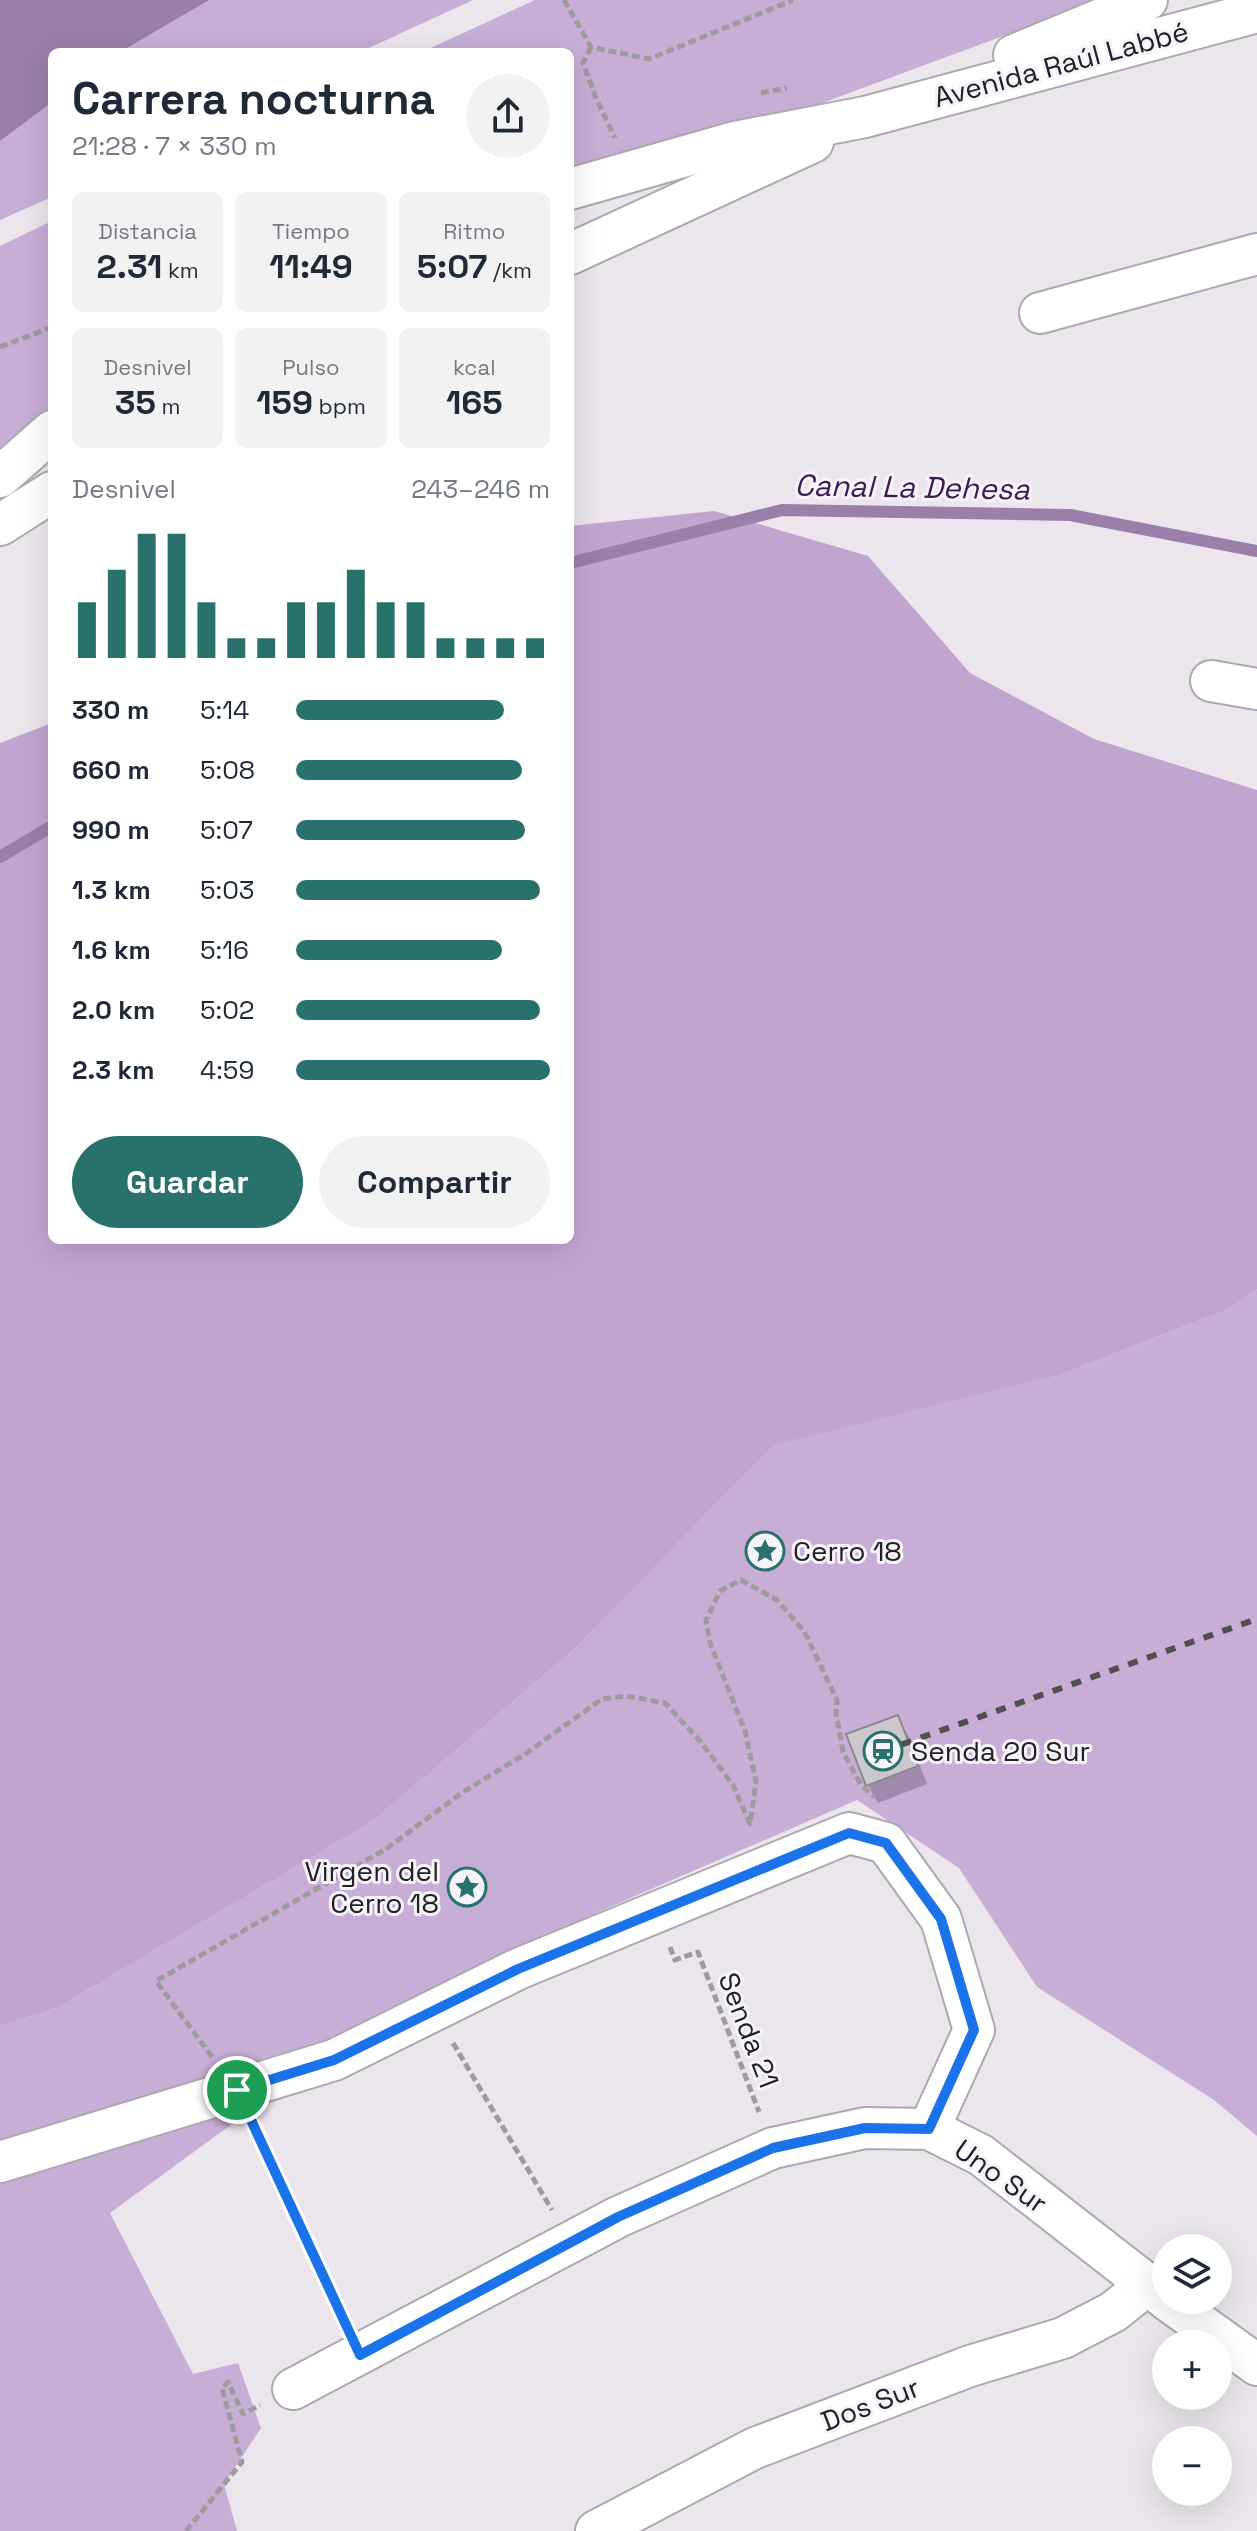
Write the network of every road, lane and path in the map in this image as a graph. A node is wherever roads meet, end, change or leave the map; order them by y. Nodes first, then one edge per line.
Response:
1 (564, 0) edge
2 (793, 0) edge
3 (1147, 0) edge
4 (1257, 12) edge
5 (591, 47) junction
6 (912, 104) junction
7 (865, 117) junction
8 (615, 138) dead end
9 (574, 188) edge
10 (574, 252) edge
11 (1257, 254) edge
12 (1040, 313) dead end
13 (48, 329) edge
14 (0, 347) edge
15 (48, 435) edge
16 (0, 477) edge
17 (48, 495) edge
18 (0, 525) edge
19 (1211, 681) dead end
20 (1257, 689) edge
21 (843, 1752) dead end
22 (657, 1912) junction
23 (434, 2011) junction
24 (237, 2090) junction
25 (929, 2129) junction
26 (773, 2148) junction
27 (0, 2162) edge
28 (571, 2242) junction
29 (1152, 2289) edge
30 (1152, 2298) edge
31 (1186, 2314) edge
32 (360, 2355) junction
33 (1257, 2365) edge
34 (293, 2389) joint
35 (186, 2531) edge
36 (596, 2531) edge

1 - 5 path
2 - 5 path
3 - 6 street
4 - 6 street, Avenida Raúl Labbé
5 - 8 path
6 - 7 street, Avenida Raúl Labbé
7 - 9 street, Avenida Raúl Labbé
7 - 10 street, Avenida Raúl Labbé
11 - 12 street
13 - 14 path
15 - 16 street
17 - 18 street
19 - 20 street
21 - 24 path
22 - 23 street
22 - 25 street
22 - 26 path, Senda 21
23 - 24 street
23 - 28 path
24 - 27 street
24 - 32 path
25 - 26 street, Uno Sur
25 - 29 street, Uno Sur
26 - 28 street, Uno Sur
28 - 32 street, Uno Sur
30 - 36 street, Dos Sur
31 - 33 street, Uno Sur
32 - 34 street, Uno Sur
34 - 35 path

